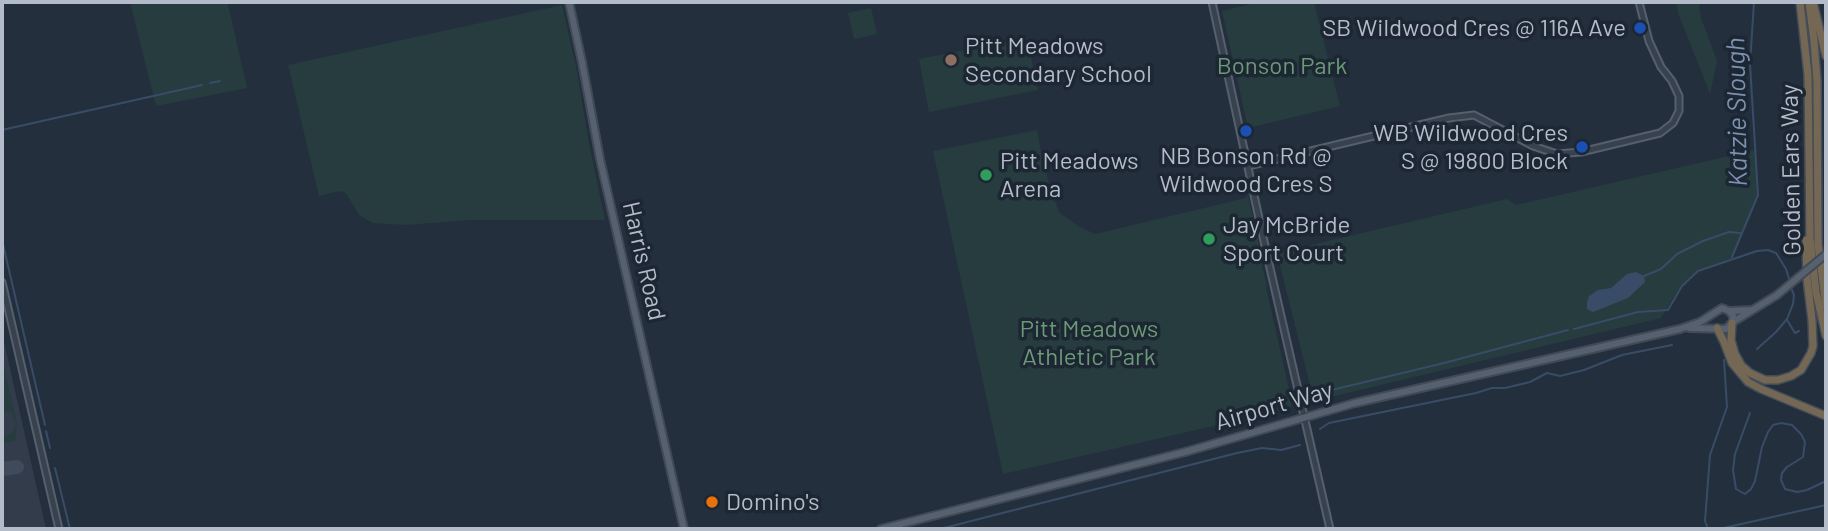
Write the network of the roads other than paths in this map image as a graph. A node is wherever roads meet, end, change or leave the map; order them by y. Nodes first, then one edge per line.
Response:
1 (569, 2) edge
2 (1212, 2) edge
3 (1639, 2) edge
4 (1800, 2) edge
5 (1811, 2) edge
6 (1826, 56) edge
7 (1248, 166) junction
8 (1808, 184) junction
9 (1826, 255) edge
10 (2, 282) edge
11 (1826, 306) edge
12 (1752, 310) junction
13 (1729, 311) junction
14 (1712, 315) junction
15 (1732, 322) junction
16 (1716, 328) junction
17 (1680, 329) junction
18 (1826, 336) edge
19 (1826, 416) edge
20 (1304, 418) junction
21 (59, 529) edge
22 (684, 529) edge
23 (881, 529) edge
24 (1330, 529) edge

1 - 22 main road, Harris Road
2 - 7 street
3 - 7 street
4 - 8 highway, Golden Ears Way
5 - 6 highway
5 - 11 highway, Golden Ears Way
7 - 20 street
8 - 15 highway
8 - 18 highway, Golden Ears Way
9 - 12 main road, bridge
10 - 21 street
12 - 13 main road
12 - 15 main road
13 - 14 main road
13 - 15 main road
14 - 16 main road
14 - 17 main road, Airport Way
15 - 16 main road
16 - 17 main road, Airport Way
16 - 19 highway
17 - 20 main road, Airport Way
20 - 23 main road, Airport Way
20 - 24 street

